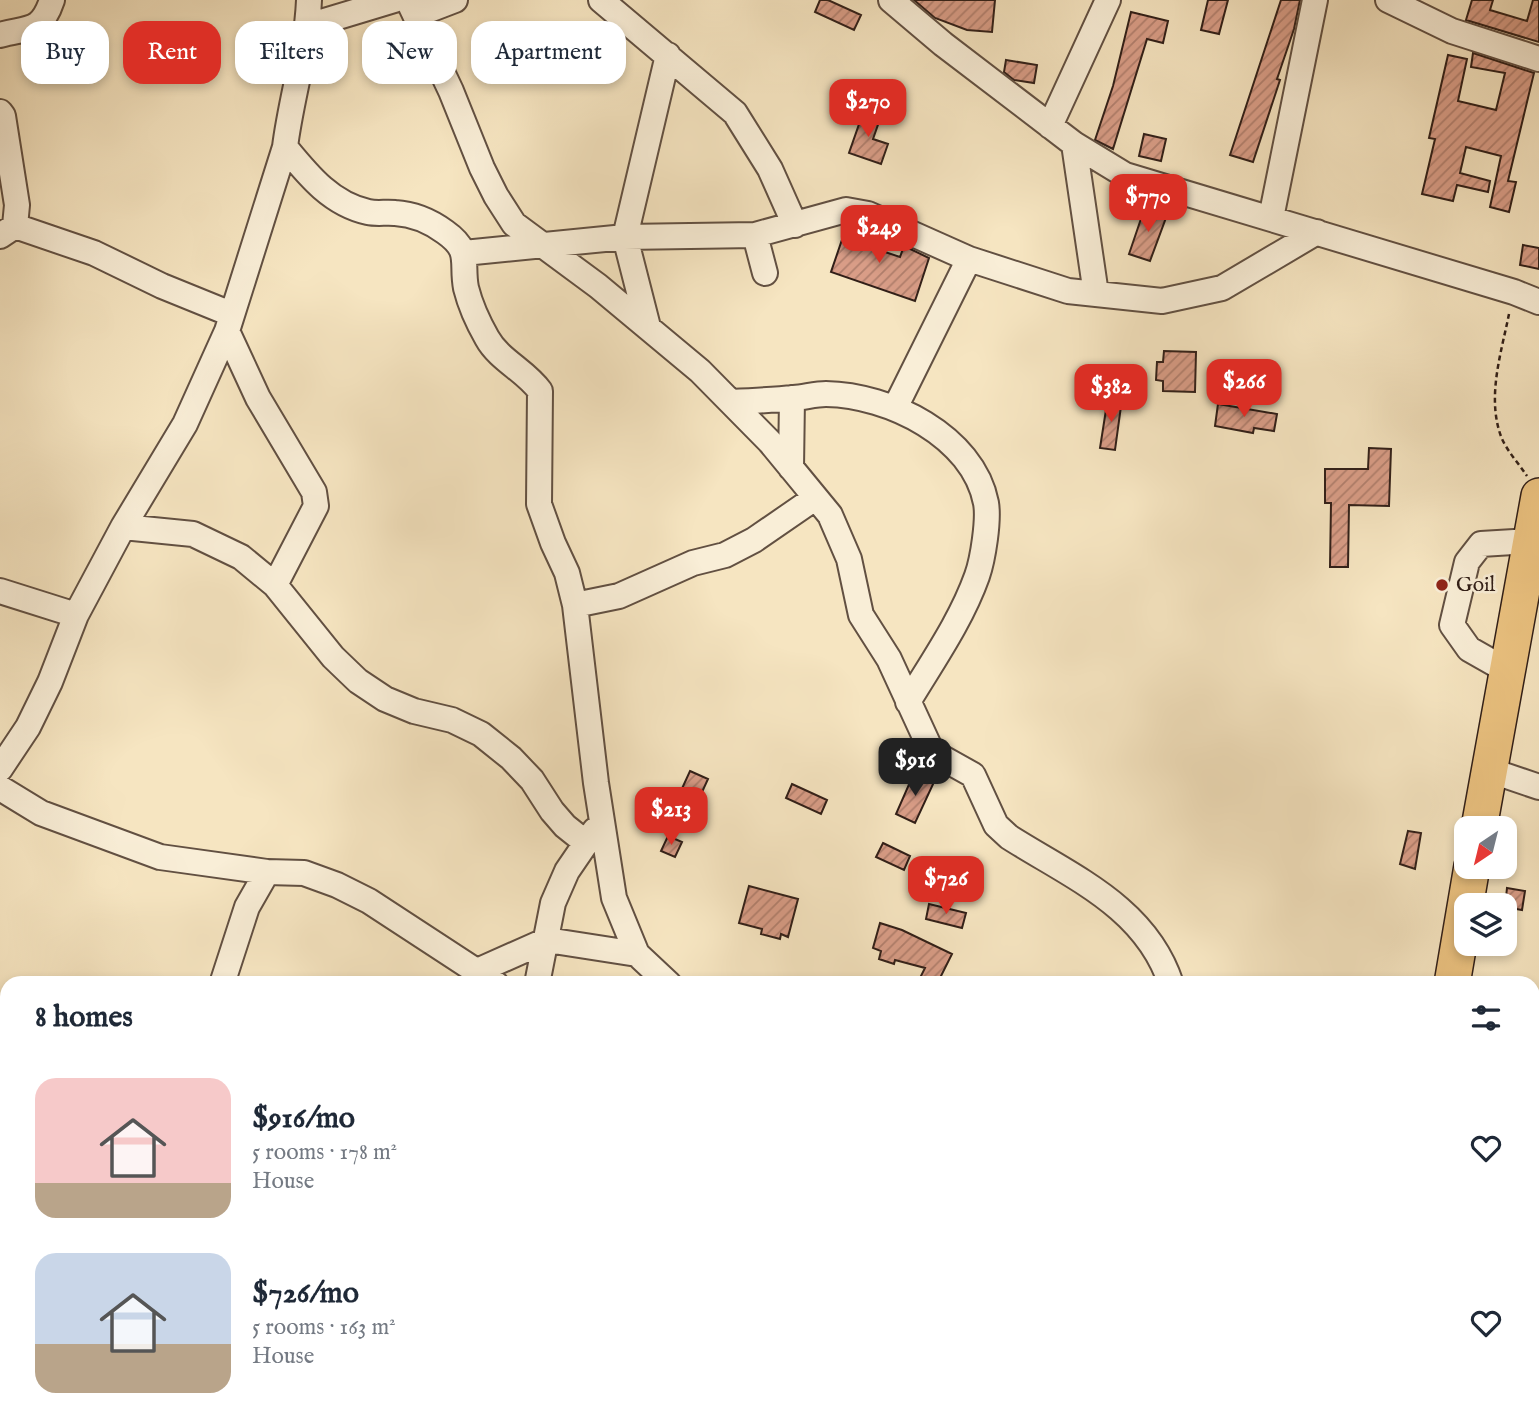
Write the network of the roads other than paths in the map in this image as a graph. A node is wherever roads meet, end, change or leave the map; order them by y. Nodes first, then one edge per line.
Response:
1 (52, 0) edge
2 (309, 0) edge
3 (394, 0) edge
4 (454, 0) edge
5 (601, 0) edge
6 (891, 0) edge
7 (1108, 0) edge
8 (1315, 0) edge
9 (1388, 0) edge
10 (412, 7) edge
11 (308, 21) edge
12 (325, 21) edge
13 (0, 35) edge
14 (668, 55) junction
15 (1539, 59) edge
16 (296, 84) edge
17 (1, 115) edge
18 (1050, 126) junction
19 (1074, 144) junction
20 (285, 147) junction
21 (1271, 218) junction
22 (794, 225) junction
23 (7, 231) edge
24 (1317, 232) junction
25 (755, 235) junction
26 (625, 237) junction
27 (543, 246) junction
28 (464, 253) junction
29 (969, 258) junction
30 (765, 273) dead end
31 (1096, 294) junction
32 (1539, 302) edge
33 (229, 322) junction
34 (648, 327) junction
35 (792, 398) junction
36 (731, 402) junction
37 (895, 408) junction
38 (791, 468) junction
39 (1535, 489) edge
40 (815, 498) junction
41 (123, 527) junction
42 (1530, 541) junction
43 (275, 585) junction
44 (0, 591) edge
45 (575, 605) junction
46 (76, 615) junction
47 (1506, 670) junction
48 (908, 702) junction
49 (0, 769) edge
50 (1489, 770) junction
51 (1539, 787) edge
52 (0, 788) edge
53 (1481, 816) edge
54 (601, 821) junction
55 (585, 842) junction
56 (267, 872) junction
57 (1470, 879) edge
58 (547, 940) junction
59 (637, 954) junction
60 (225, 976) edge
61 (483, 976) edge
62 (489, 976) edge
63 (539, 976) edge
64 (660, 976) edge
65 (1168, 976) edge
66 (1453, 976) edge

1 - 13 street
2 - 11 street
3 - 12 street
4 - 10 street
5 - 14 street
6 - 18 street
7 - 18 street
8 - 21 street
9 - 15 street
10 - 27 street
14 - 22 street
14 - 26 street
16 - 20 street
17 - 23 street
18 - 19 street
19 - 21 street
19 - 31 street
20 - 28 street
20 - 33 street
21 - 24 street
22 - 25 street
22 - 29 street
23 - 33 street
24 - 31 street
24 - 32 street
25 - 26 street
25 - 30 street
26 - 27 street
26 - 34 street
27 - 28 street
27 - 34 street
28 - 45 street
29 - 31 street
29 - 37 street
33 - 41 street
33 - 43 street
34 - 36 street
35 - 36 street
35 - 37 street
35 - 38 street
36 - 38 street
37 - 48 street
38 - 40 street
39 - 42 highway
40 - 45 street
40 - 48 street
41 - 43 street
41 - 46 street
42 - 47 highway
42 - 47 street
43 - 55 street
44 - 46 street
45 - 54 street
46 - 49 street
47 - 50 highway
48 - 65 street
50 - 51 street
50 - 53 highway
52 - 56 street
54 - 55 street
54 - 59 street
55 - 58 street
56 - 60 street
56 - 61 street
57 - 66 highway
58 - 59 street
58 - 62 street
58 - 63 street
59 - 64 street

